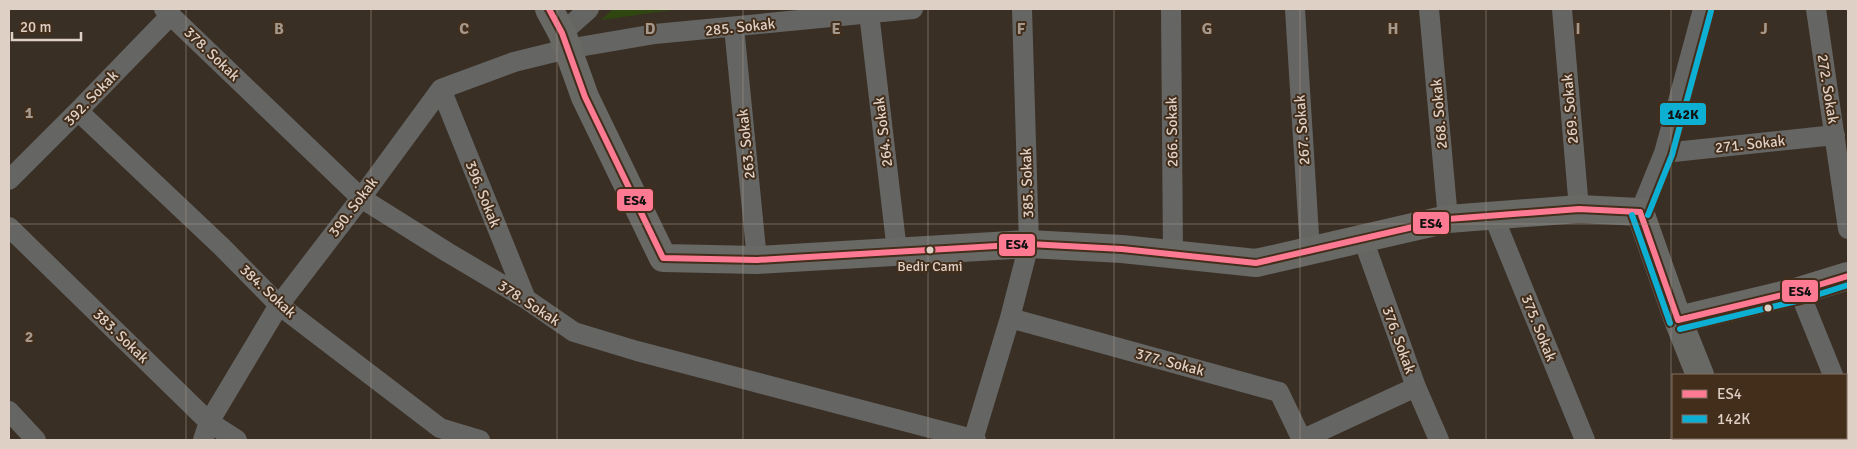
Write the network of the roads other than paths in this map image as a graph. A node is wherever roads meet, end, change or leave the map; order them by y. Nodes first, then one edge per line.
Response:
1 (549, 9) edge
2 (588, 9) edge
3 (913, 9) edge
4 (1022, 9) edge
5 (1171, 9) edge
6 (1295, 9) edge
7 (1429, 9) edge
8 (1562, 9) edge
9 (1703, 9) edge
10 (1816, 9) edge
11 (168, 12) edge
12 (869, 13) junction
13 (734, 28) junction
14 (564, 41) junction
15 (441, 89) junction
16 (78, 111) junction
17 (1835, 135) junction
18 (1664, 152) junction
19 (9, 180) edge
20 (361, 198) junction
21 (1579, 209) junction
22 (1640, 212) junction
23 (1492, 215) junction
24 (1448, 219) junction
25 (9, 227) edge
26 (1848, 229) edge
27 (1363, 239) junction
28 (1029, 244) junction
29 (897, 251) junction
30 (1310, 251) junction
31 (1174, 255) junction
32 (757, 260) junction
33 (1848, 276) edge
34 (1799, 292) junction
35 (526, 299) junction
36 (279, 305) junction
37 (1010, 318) junction
38 (1678, 320) junction
39 (1700, 374) edge
40 (1833, 374) edge
41 (1416, 387) junction
42 (9, 411) edge
43 (206, 431) edge
44 (447, 435) edge
45 (36, 440) edge
46 (237, 440) edge
47 (480, 440) edge
48 (974, 440) edge
49 (1301, 440) edge
50 (1439, 440) edge
51 (1585, 440) edge

1 - 14 street
2 - 14 street
3 - 12 street, 285. Sokak
4 - 28 street, 385. Sokak
5 - 31 street, 266. Sokak
6 - 30 street, 267. Sokak
7 - 24 street, 268. Sokak
8 - 21 street, 269. Sokak
9 - 18 street
10 - 17 street, 272. Sokak
11 - 16 street, 392. Sokak
11 - 20 street, 378. Sokak
12 - 13 street, 285. Sokak
12 - 29 street, 264. Sokak
13 - 14 street, 285. Sokak
13 - 32 street, 263. Sokak
14 - 15 street
14 - 32 street
15 - 20 street, 390. Sokak
15 - 35 street, 396. Sokak
16 - 19 street, 392. Sokak
16 - 36 street, 384. Sokak
17 - 18 street, 271. Sokak
17 - 26 street, 272. Sokak
18 - 22 street
20 - 35 street, 378. Sokak
20 - 36 street, 390. Sokak
21 - 22 street
21 - 23 street
22 - 38 street
23 - 24 street
23 - 51 street, 375. Sokak
24 - 27 street
25 - 43 street, 383. Sokak
27 - 30 street
27 - 41 street, 376. Sokak
28 - 29 street
28 - 31 street
28 - 37 street, 385. Sokak
29 - 32 street
30 - 31 street
33 - 34 street
34 - 38 street
34 - 40 street
35 - 48 street, 378. Sokak
36 - 43 street, 390. Sokak
36 - 44 street, 384. Sokak
37 - 48 street, 385. Sokak
37 - 49 street, 377. Sokak
38 - 39 street
41 - 49 street
41 - 50 street, 376. Sokak
42 - 45 street
43 - 46 street, 383. Sokak
44 - 47 street, 384. Sokak

